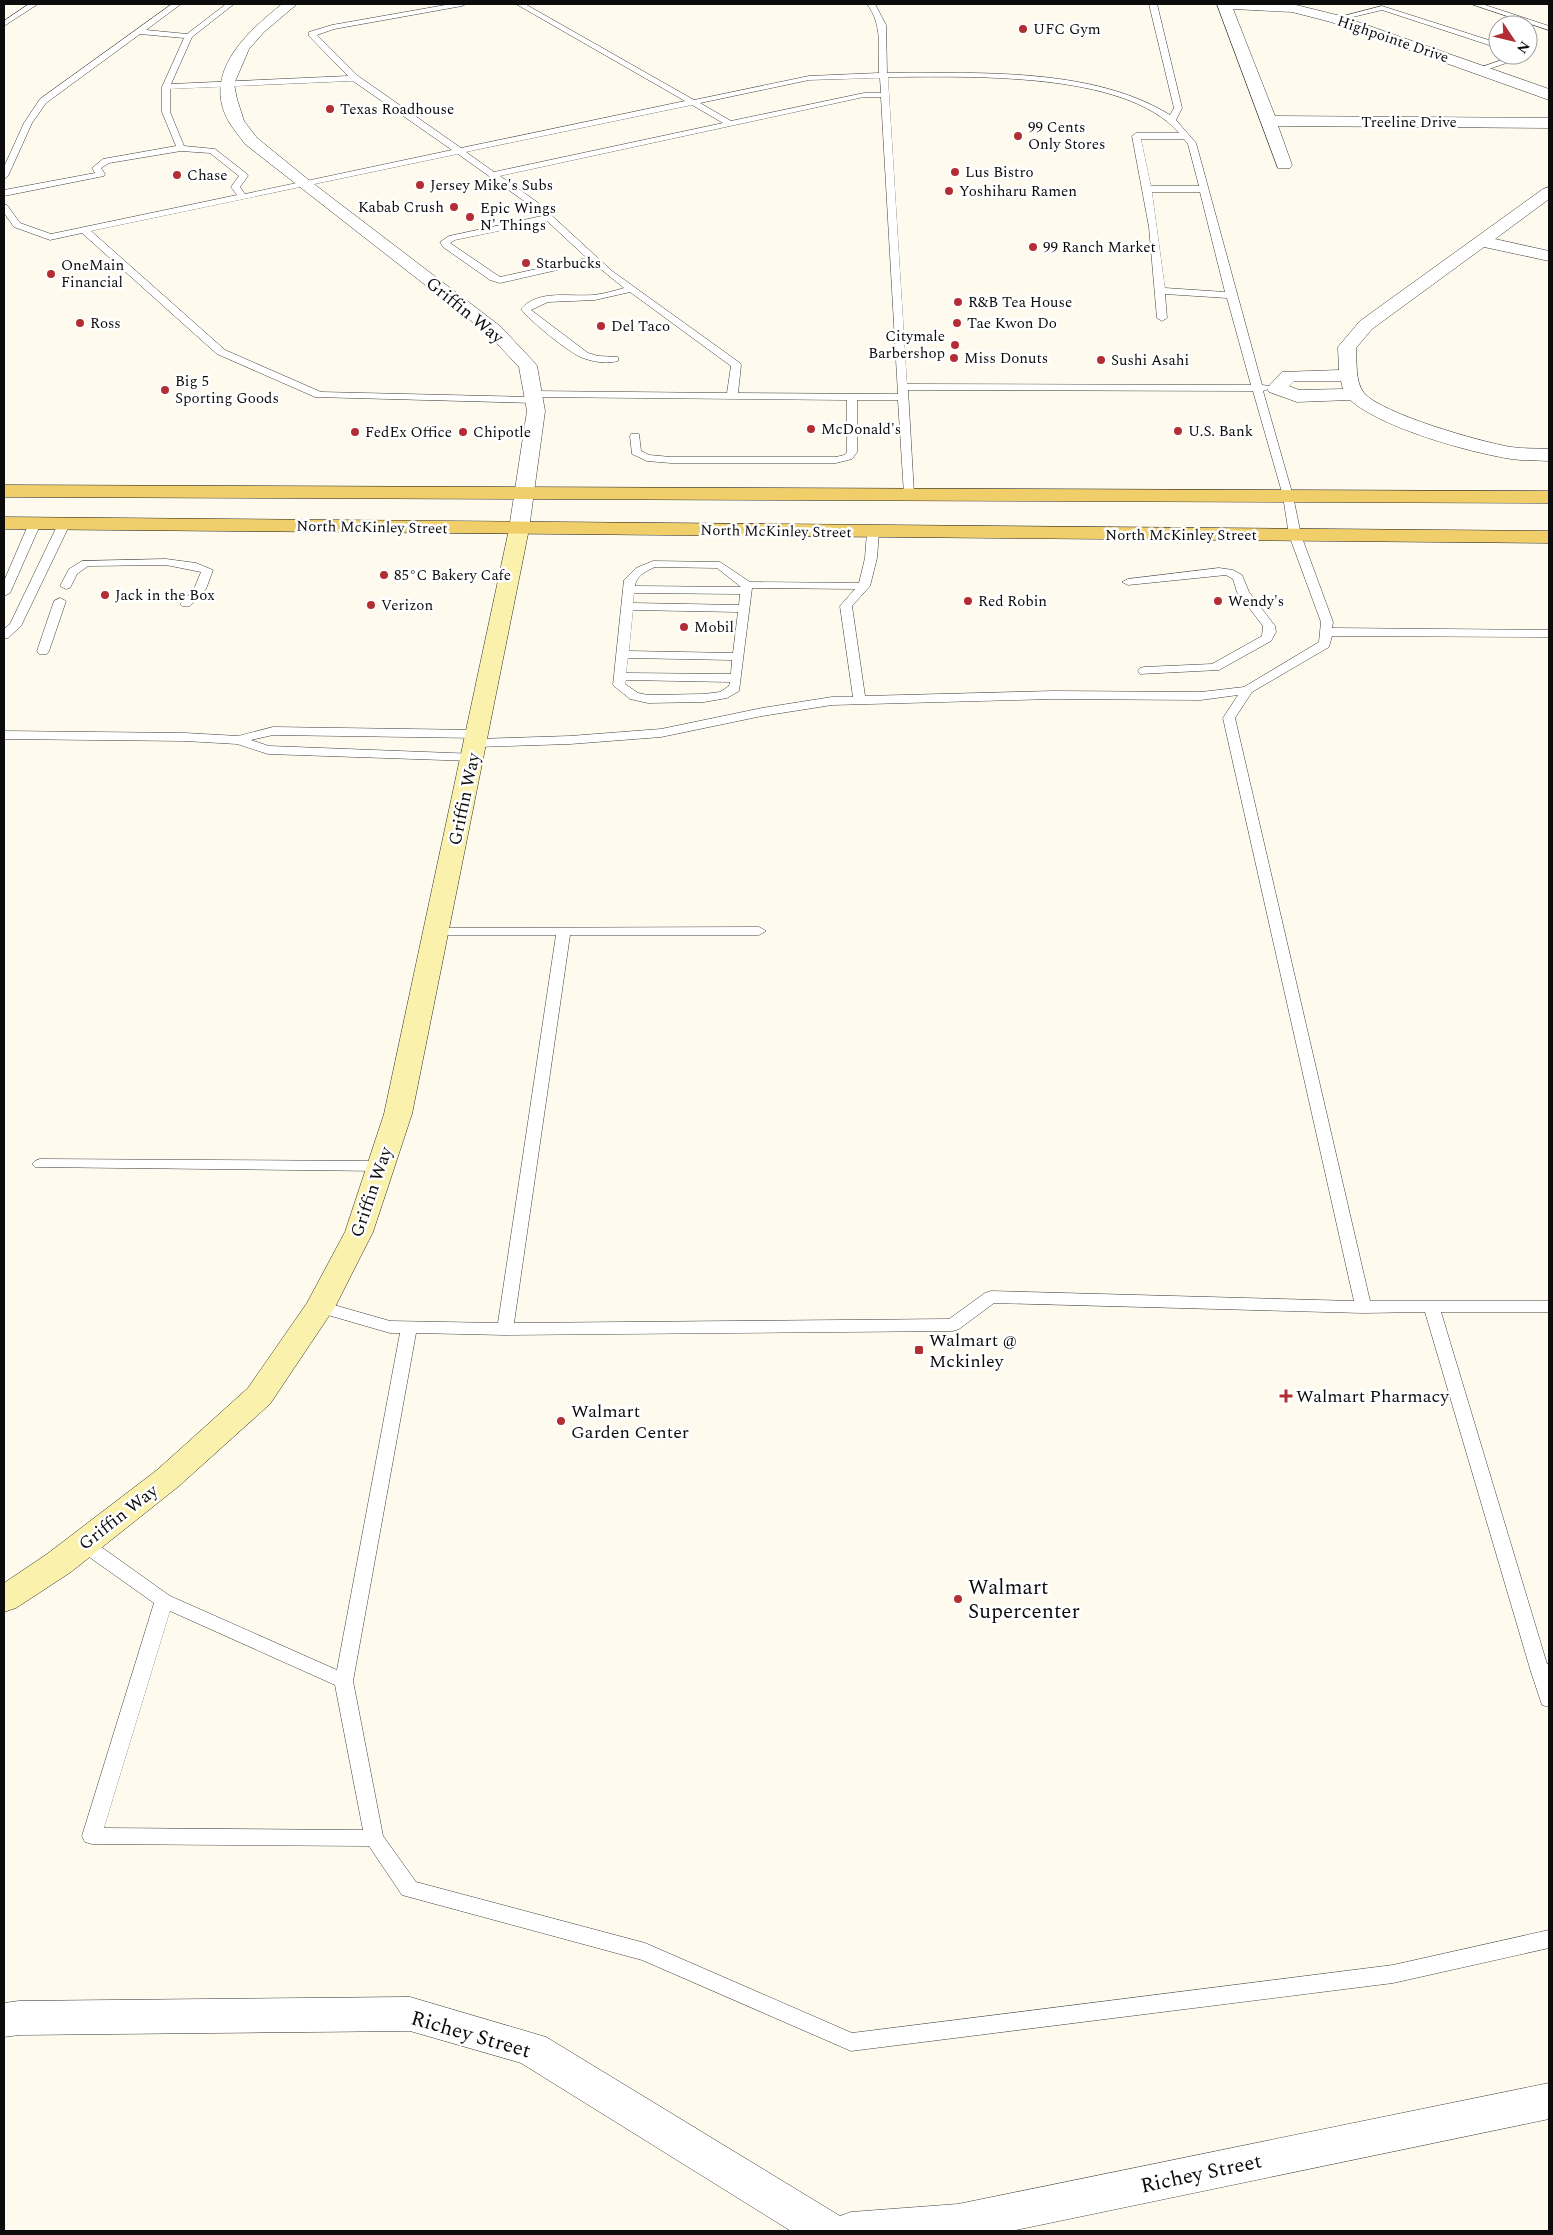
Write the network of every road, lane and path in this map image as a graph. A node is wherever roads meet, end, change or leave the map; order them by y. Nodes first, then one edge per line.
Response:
1 (34, 4) edge
2 (177, 4) edge
3 (230, 4) edge
4 (290, 4) edge
5 (462, 4) edge
6 (520, 4) edge
7 (871, 4) edge
8 (1153, 4) edge
9 (1475, 4) edge
10 (1336, 19) junction
11 (4, 24) edge
12 (1549, 28) edge
13 (140, 32) junction
14 (189, 36) junction
15 (1488, 43) edge
16 (1493, 65) edge
17 (1480, 69) junction
18 (883, 75) junction
19 (355, 78) junction
20 (227, 84) junction
21 (166, 87) junction
22 (885, 95) junction
23 (1549, 95) edge
24 (691, 102) junction
25 (1172, 120) junction
26 (1269, 121) junction
27 (728, 123) junction
28 (1549, 123) edge
29 (1186, 136) junction
30 (181, 148) junction
31 (457, 152) junction
32 (1284, 165) dead end
33 (492, 175) junction
34 (4, 176) edge
35 (304, 184) junction
36 (1148, 190) junction
37 (1205, 190) junction
38 (1549, 192) edge
39 (4, 193) edge
40 (243, 197) junction
41 (4, 207) edge
42 (548, 218) junction
43 (84, 230) junction
44 (1481, 241) junction
45 (1549, 256) edge
46 (594, 259) junction
47 (632, 290) junction
48 (1160, 291) junction
49 (1231, 295) junction
50 (1162, 318) dead end
51 (614, 359) dead end
52 (1348, 375) junction
53 (1257, 388) junction
54 (1276, 388) junction
55 (902, 392) junction
56 (1356, 394) junction
57 (732, 396) junction
58 (852, 396) junction
59 (534, 397) junction
60 (635, 436) dead end
61 (1549, 455) edge
62 (4, 491) edge
63 (526, 492) junction
64 (909, 494) junction
65 (1288, 496) junction
66 (1549, 497) edge
67 (4, 523) edge
68 (36, 523) junction
69 (64, 524) junction
70 (519, 529) junction
71 (873, 532) junction
72 (1295, 535) junction
73 (1549, 537) edge
74 (1128, 582) dead end
75 (66, 586) dead end
76 (864, 586) junction
77 (746, 588) junction
78 (629, 589) junction
79 (4, 593) edge
80 (60, 601) dead end
81 (186, 604) dead end
82 (628, 606) junction
83 (744, 609) junction
84 (1326, 632) junction
85 (1549, 633) edge
86 (4, 635) edge
87 (43, 651) dead end
88 (622, 654) junction
89 (738, 657) junction
90 (1144, 671) dead end
91 (619, 676) junction
92 (736, 678) junction
93 (1246, 690) junction
94 (859, 699) junction
95 (4, 735) edge
96 (238, 740) junction
97 (475, 745) junction
98 (437, 931) junction
99 (564, 931) junction
100 (759, 931) dead end
101 (40, 1164) dead end
102 (381, 1166) junction
103 (1431, 1306) junction
104 (1549, 1306) edge
105 (320, 1307) junction
106 (1363, 1307) junction
107 (409, 1327) junction
108 (506, 1329) junction
109 (84, 1544) junction
110 (4, 1599) edge
111 (164, 1601) junction
112 (1545, 1671) edge
113 (344, 1681) junction
114 (1549, 1700) edge
115 (374, 1838) junction
116 (1549, 1939) edge
117 (4, 2020) edge
118 (1549, 2101) edge
119 (827, 2231) edge
120 (851, 2231) edge

1 - 11 lane
2 - 13 lane
3 - 14 lane
4 - 20 street
5 - 19 lane
6 - 24 lane
7 - 18 lane
8 - 25 lane
9 - 12 lane
10 - 15 lane
10 - 17 street, Highpointe Drive
10 - 26 street, Highpointe Drive
13 - 14 lane
13 - 34 lane
14 - 21 lane
16 - 17 lane
17 - 23 street, Highpointe Drive
18 - 22 lane
18 - 24 lane
18 - 25 lane
19 - 20 lane
19 - 31 lane
20 - 21 lane
20 - 35 street, Griffin Way
21 - 30 lane
22 - 27 lane
22 - 55 lane
24 - 27 lane
24 - 31 lane
25 - 29 lane
26 - 28 street, Treeline Drive
26 - 32 street, Highpointe Drive
27 - 33 lane
29 - 36 lane
29 - 37 lane
30 - 39 lane
30 - 40 lane
31 - 33 lane
31 - 35 lane
33 - 42 lane
35 - 40 lane
35 - 59 street, Griffin Way
36 - 37 lane
36 - 48 lane
37 - 49 lane
38 - 44 street
40 - 43 lane
41 - 43 lane
42 - 46 lane
42 - 46 lane
43 - 59 lane
44 - 45 street
44 - 52 street
46 - 47 lane
47 - 51 lane
47 - 57 lane
48 - 49 lane
48 - 50 lane
49 - 53 lane
52 - 54 street
52 - 56 street
53 - 54 lane
53 - 55 lane
53 - 65 lane
54 - 56 street
55 - 58 lane
55 - 64 lane
56 - 61 street
57 - 58 lane
57 - 59 lane
58 - 60 lane
59 - 63 street, Griffin Way
62 - 63 main road, North McKinley Street
63 - 64 main road, North McKinley Street
63 - 70 street, Griffin Way
64 - 65 main road, North McKinley Street
65 - 66 main road, North McKinley Street
65 - 72 lane
67 - 68 main road, North McKinley Street
68 - 69 main road, North McKinley Street
68 - 79 lane
69 - 70 main road, North McKinley Street
69 - 86 lane
70 - 71 main road, North McKinley Street
70 - 97 street, Griffin Way
71 - 72 main road, North McKinley Street
71 - 76 lane
72 - 73 main road, North McKinley Street
72 - 84 lane
74 - 90 lane
75 - 81 lane
76 - 77 lane
76 - 94 lane
77 - 78 lane
77 - 78 lane
77 - 83 lane
78 - 82 lane
80 - 87 lane
82 - 83 lane
82 - 88 lane
83 - 89 lane
84 - 85 lane
84 - 93 lane
88 - 89 lane
88 - 91 lane
89 - 92 lane
91 - 92 lane
91 - 92 lane
93 - 94 lane
93 - 106 lane
94 - 97 lane
95 - 96 lane
96 - 97 lane
96 - 97 lane
97 - 98 street, Griffin Way
98 - 99 lane
98 - 102 street, Griffin Way
99 - 100 lane
99 - 108 lane
101 - 102 lane
102 - 105 street, Griffin Way
103 - 104 lane
103 - 106 lane
103 - 112 lane
105 - 107 lane
105 - 109 street, Griffin Way
106 - 108 lane
107 - 108 lane
107 - 113 lane
109 - 110 street, Griffin Way
109 - 111 lane
111 - 113 lane
111 - 115 lane
112 - 114 lane
113 - 115 lane
115 - 116 lane
117 - 119 street, Richey Street
118 - 120 street, Richey Street

